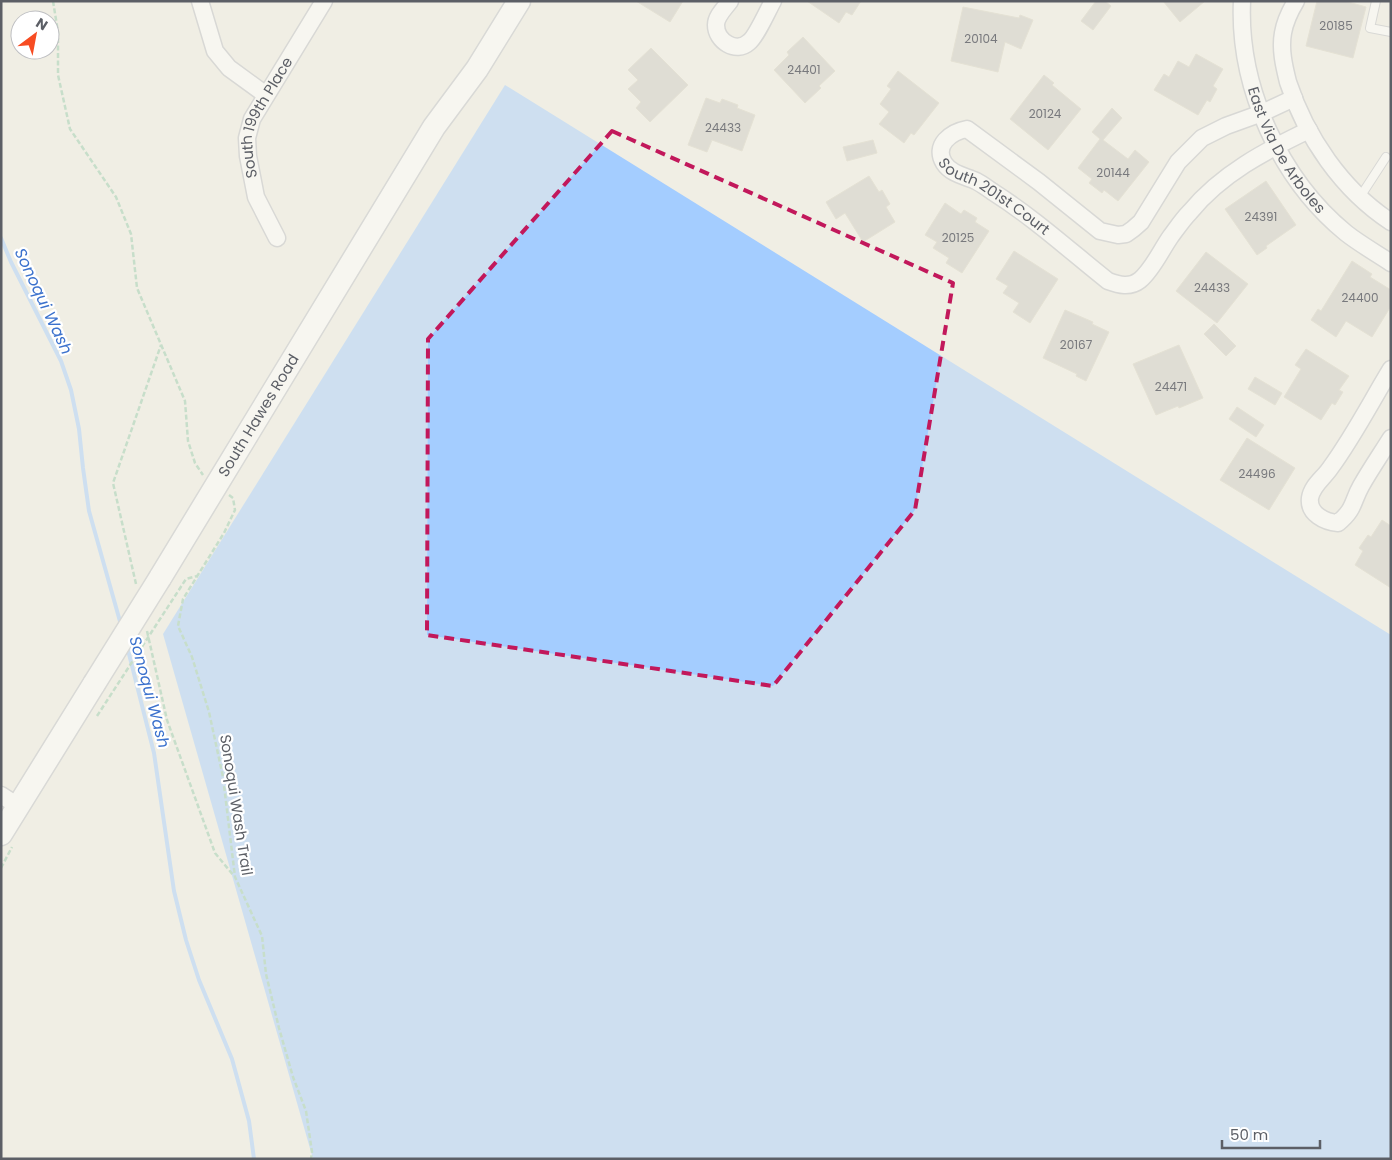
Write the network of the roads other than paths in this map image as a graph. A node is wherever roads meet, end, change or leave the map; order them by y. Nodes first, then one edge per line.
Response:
1 (200, 1) edge
2 (324, 1) edge
3 (519, 1) edge
4 (730, 1) edge
5 (773, 1) edge
6 (1242, 1) edge
7 (1296, 1) edge
8 (1376, 1) edge
9 (1391, 32) edge
10 (266, 95) junction
11 (1294, 98) junction
12 (1262, 113) junction
13 (1309, 130) junction
14 (1277, 145) junction
15 (1386, 156) dead end
16 (1360, 197) junction
17 (1391, 222) edge
18 (277, 238) dead end
19 (1391, 263) edge
20 (1391, 369) edge
21 (1391, 438) edge
22 (6, 816) edge

1 - 10 street
2 - 10 street, South 199th Place
3 - 22 main road, South Hawes Road, bridge
4 - 5 street
6 - 12 street, East Via De Arboles
7 - 11 street, East Via De Arboles
8 - 9 lane
10 - 18 street, South 199th Place
11 - 12 street, South 201st Court
11 - 13 street, East Via De Arboles
12 - 14 street, East Via De Arboles
12 - 14 street, South 201st Court
13 - 14 street, South 201st Court
13 - 16 street, East Via De Arboles
14 - 19 street, East Via De Arboles
15 - 16 lane
16 - 17 street, East Via De Arboles
20 - 21 street

